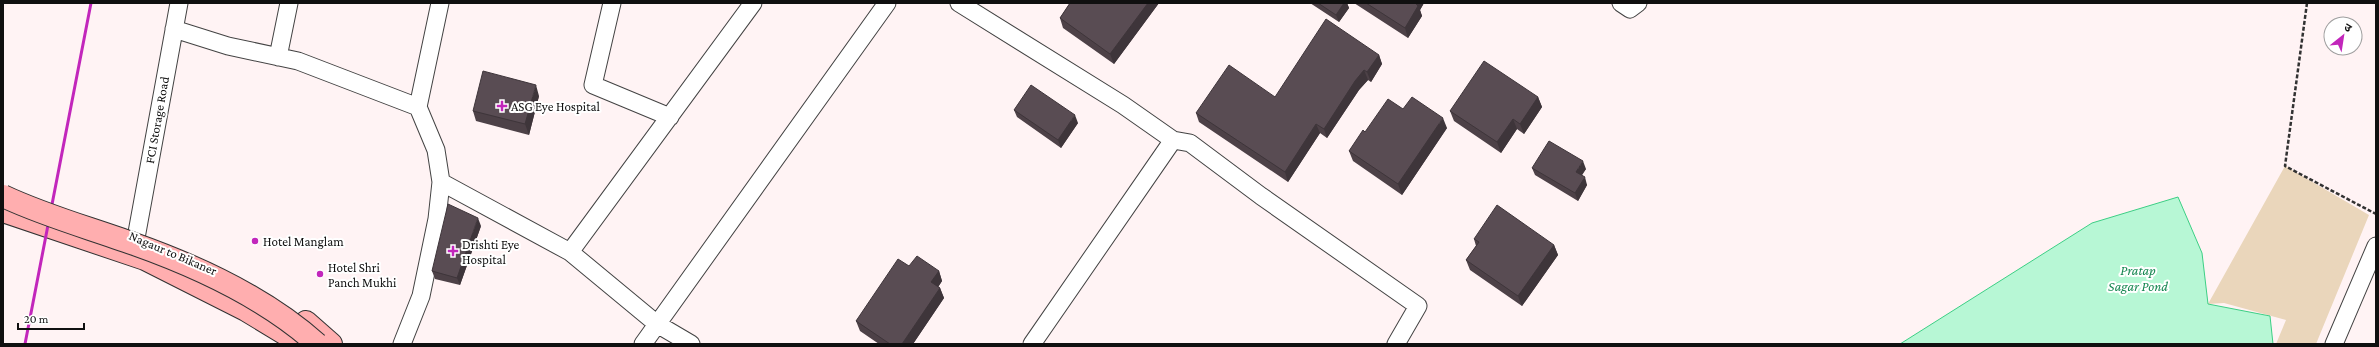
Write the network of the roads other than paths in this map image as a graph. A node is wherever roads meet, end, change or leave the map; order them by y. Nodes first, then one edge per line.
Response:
1 (178, 3) edge
2 (289, 3) edge
3 (440, 3) edge
4 (612, 3) edge
5 (753, 3) edge
6 (887, 3) edge
7 (959, 3) edge
8 (1621, 3) edge
9 (1638, 3) edge
10 (174, 29) junction
11 (278, 57) junction
12 (418, 107) junction
13 (670, 117) junction
14 (1174, 140) junction
15 (441, 182) junction
16 (3, 185) edge
17 (3, 196) edge
18 (3, 211) edge
19 (136, 238) junction
20 (2376, 246) edge
21 (570, 252) junction
22 (658, 324) junction
23 (302, 344) edge
24 (317, 344) edge
25 (330, 344) edge
26 (402, 344) edge
27 (643, 344) edge
28 (691, 344) edge
29 (1032, 344) edge
30 (1396, 344) edge
31 (2334, 344) edge

1 - 10 street, FCI Storage Road
2 - 11 street
3 - 12 street
4 - 13 street
5 - 13 street
6 - 22 street
7 - 14 street
8 - 9 street
10 - 11 street
10 - 19 street, FCI Storage Road
11 - 12 street
12 - 15 street
13 - 21 street
14 - 29 street
14 - 30 street
15 - 21 street
15 - 26 street
16 - 19 main road, Nagaur to Bikaner
17 - 24 main road, bridge
18 - 23 main road, Nagaur to Bikaner
19 - 25 main road, Nagaur to Bikaner
20 - 31 street
21 - 22 street
22 - 27 street
22 - 28 street

